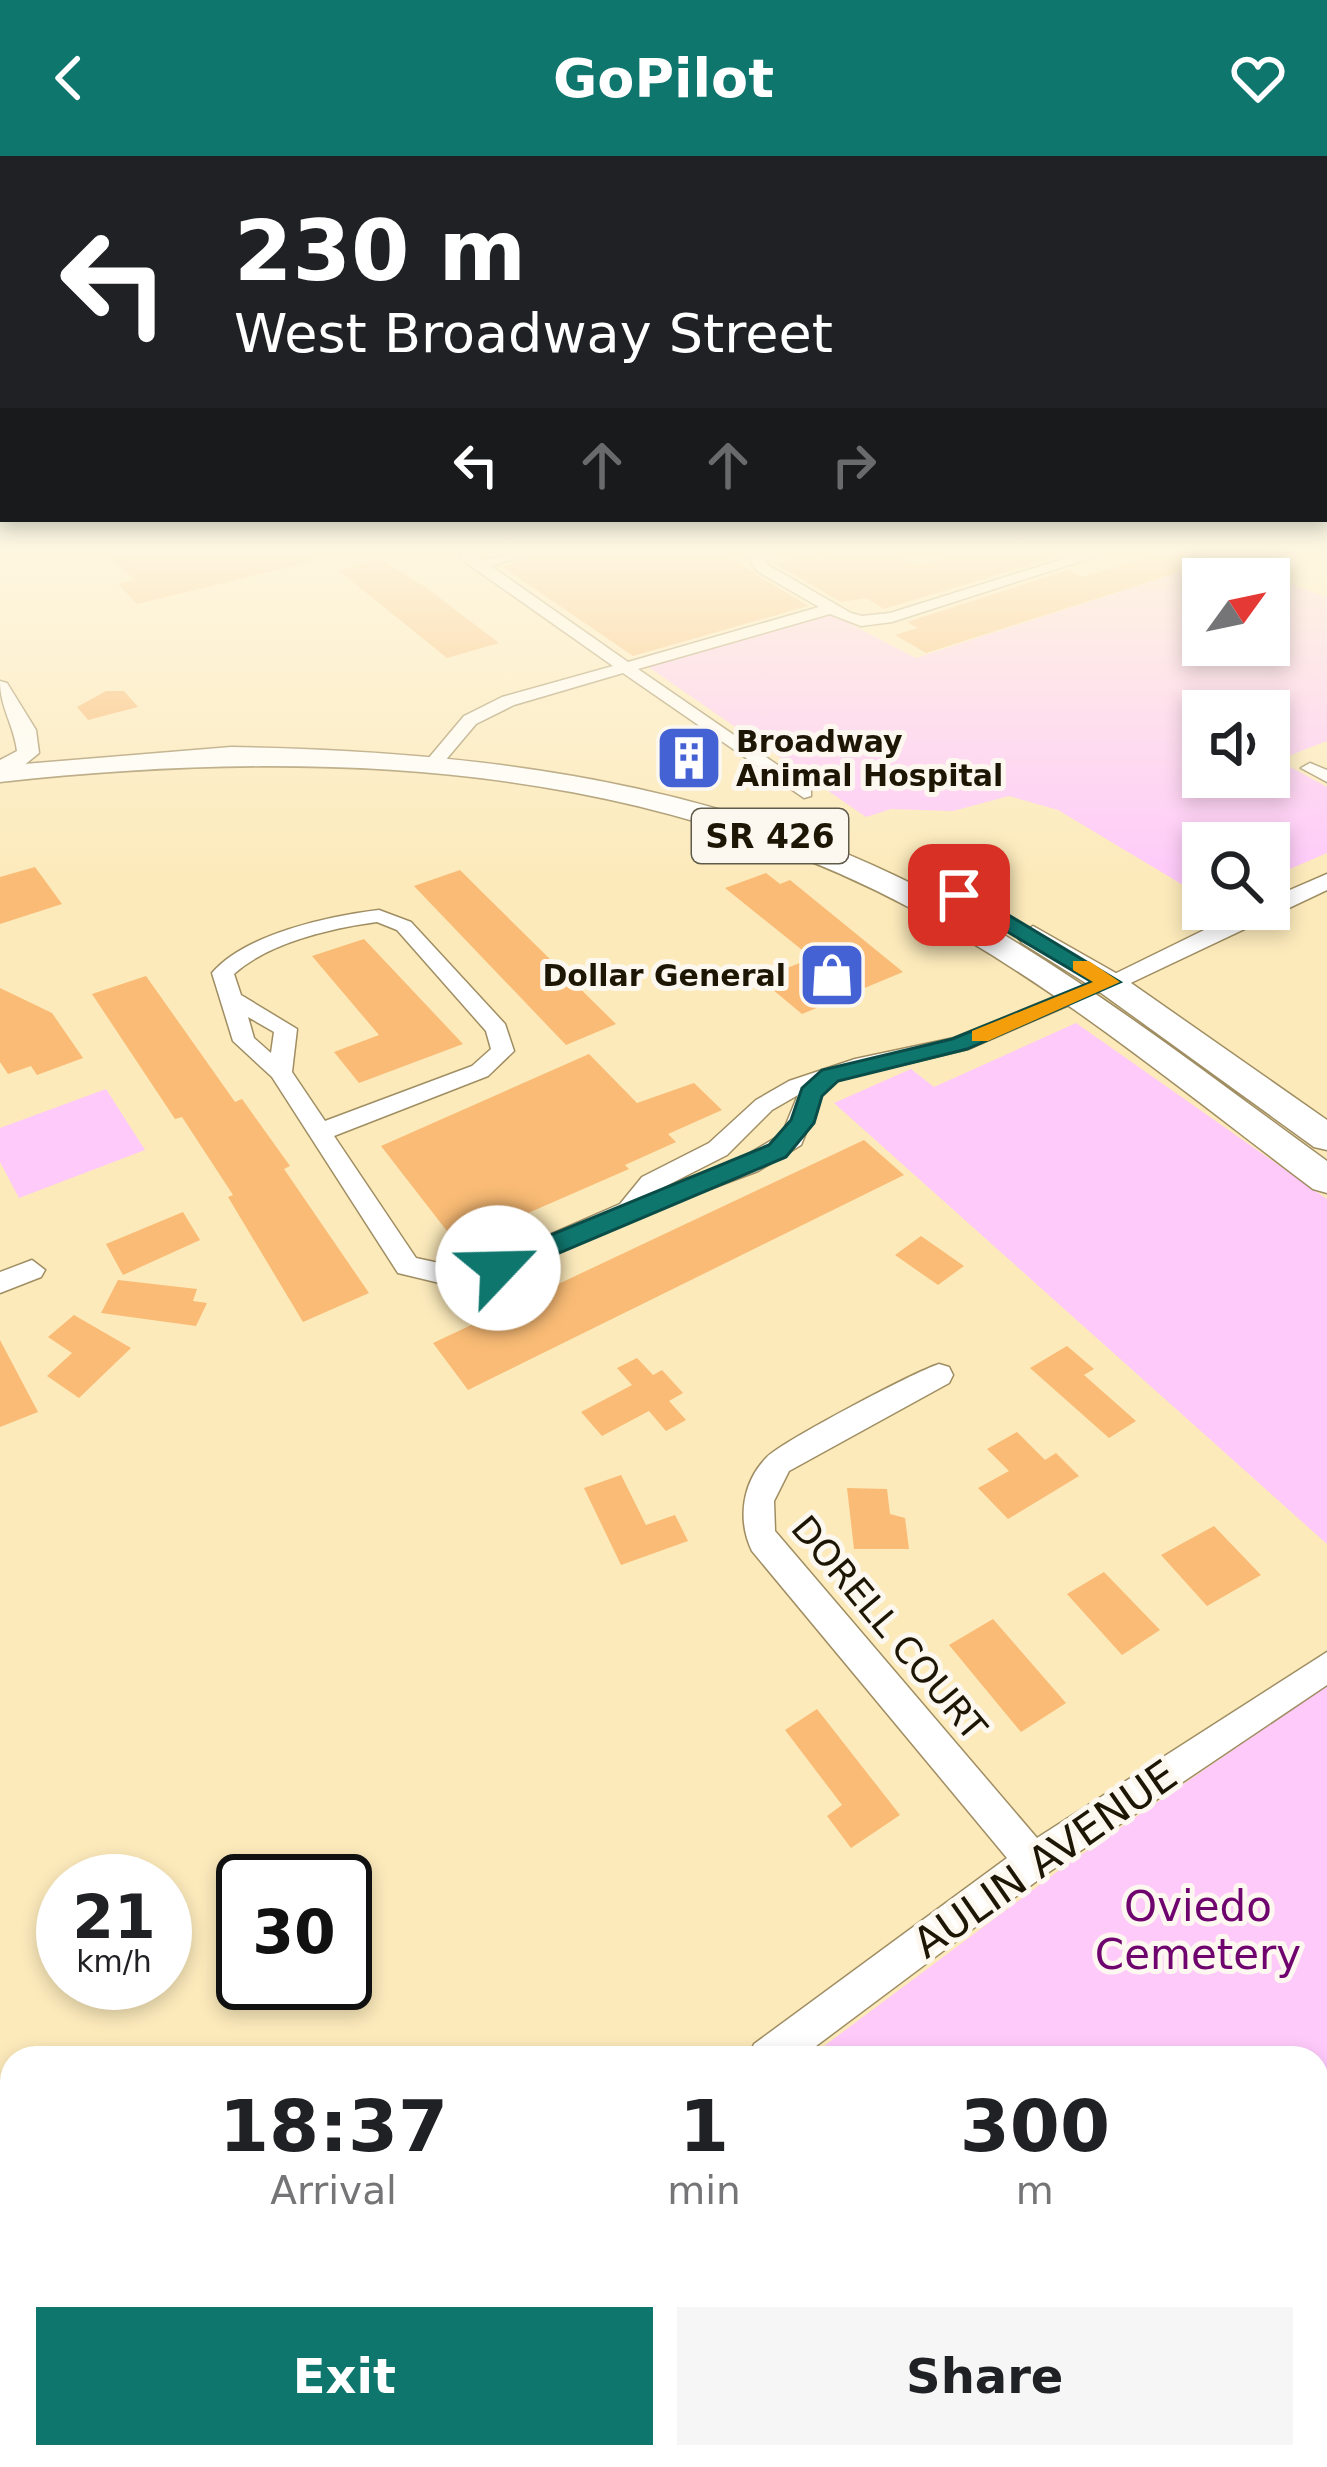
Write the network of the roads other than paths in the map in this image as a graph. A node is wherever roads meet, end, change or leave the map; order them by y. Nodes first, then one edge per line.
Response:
1 (617, 661) edge
2 (648, 661) edge
3 (626, 667) junction
4 (0, 687) edge
5 (440, 756) junction
6 (7, 765) edge
7 (804, 793) dead end
8 (1327, 881) edge
9 (1290, 899) edge
10 (1222, 930) edge
11 (1092, 990) junction
12 (234, 1000) junction
13 (280, 1072) junction
14 (830, 1075) junction
15 (774, 1097) junction
16 (806, 1112) junction
17 (320, 1132) junction
18 (740, 1133) junction
19 (1327, 1138) edge
20 (778, 1151) junction
21 (1327, 1180) edge
22 (628, 1210) junction
23 (32, 1270) dead end
24 (0, 1283) edge
25 (939, 1375) dead end
26 (1327, 1667) edge
27 (1033, 1861) junction
28 (784, 2046) edge

1 - 3 street
2 - 3 street
3 - 5 street
3 - 7 street
4 - 6 street
5 - 6 main road, SR 426
5 - 11 main road, SR 426
8 - 9 street
10 - 11 street
11 - 14 street
11 - 19 main road, SR 426
11 - 21 main road, SR 426
12 - 13 street
12 - 13 street
12 - 17 street
13 - 17 street
14 - 15 street
14 - 16 street
15 - 16 street
15 - 18 street
16 - 20 street
17 - 22 street
18 - 20 street
18 - 22 street
20 - 22 street
23 - 24 street
25 - 27 street, DORELL COURT
26 - 27 street, AULIN AVENUE
27 - 28 street, AULIN AVENUE

